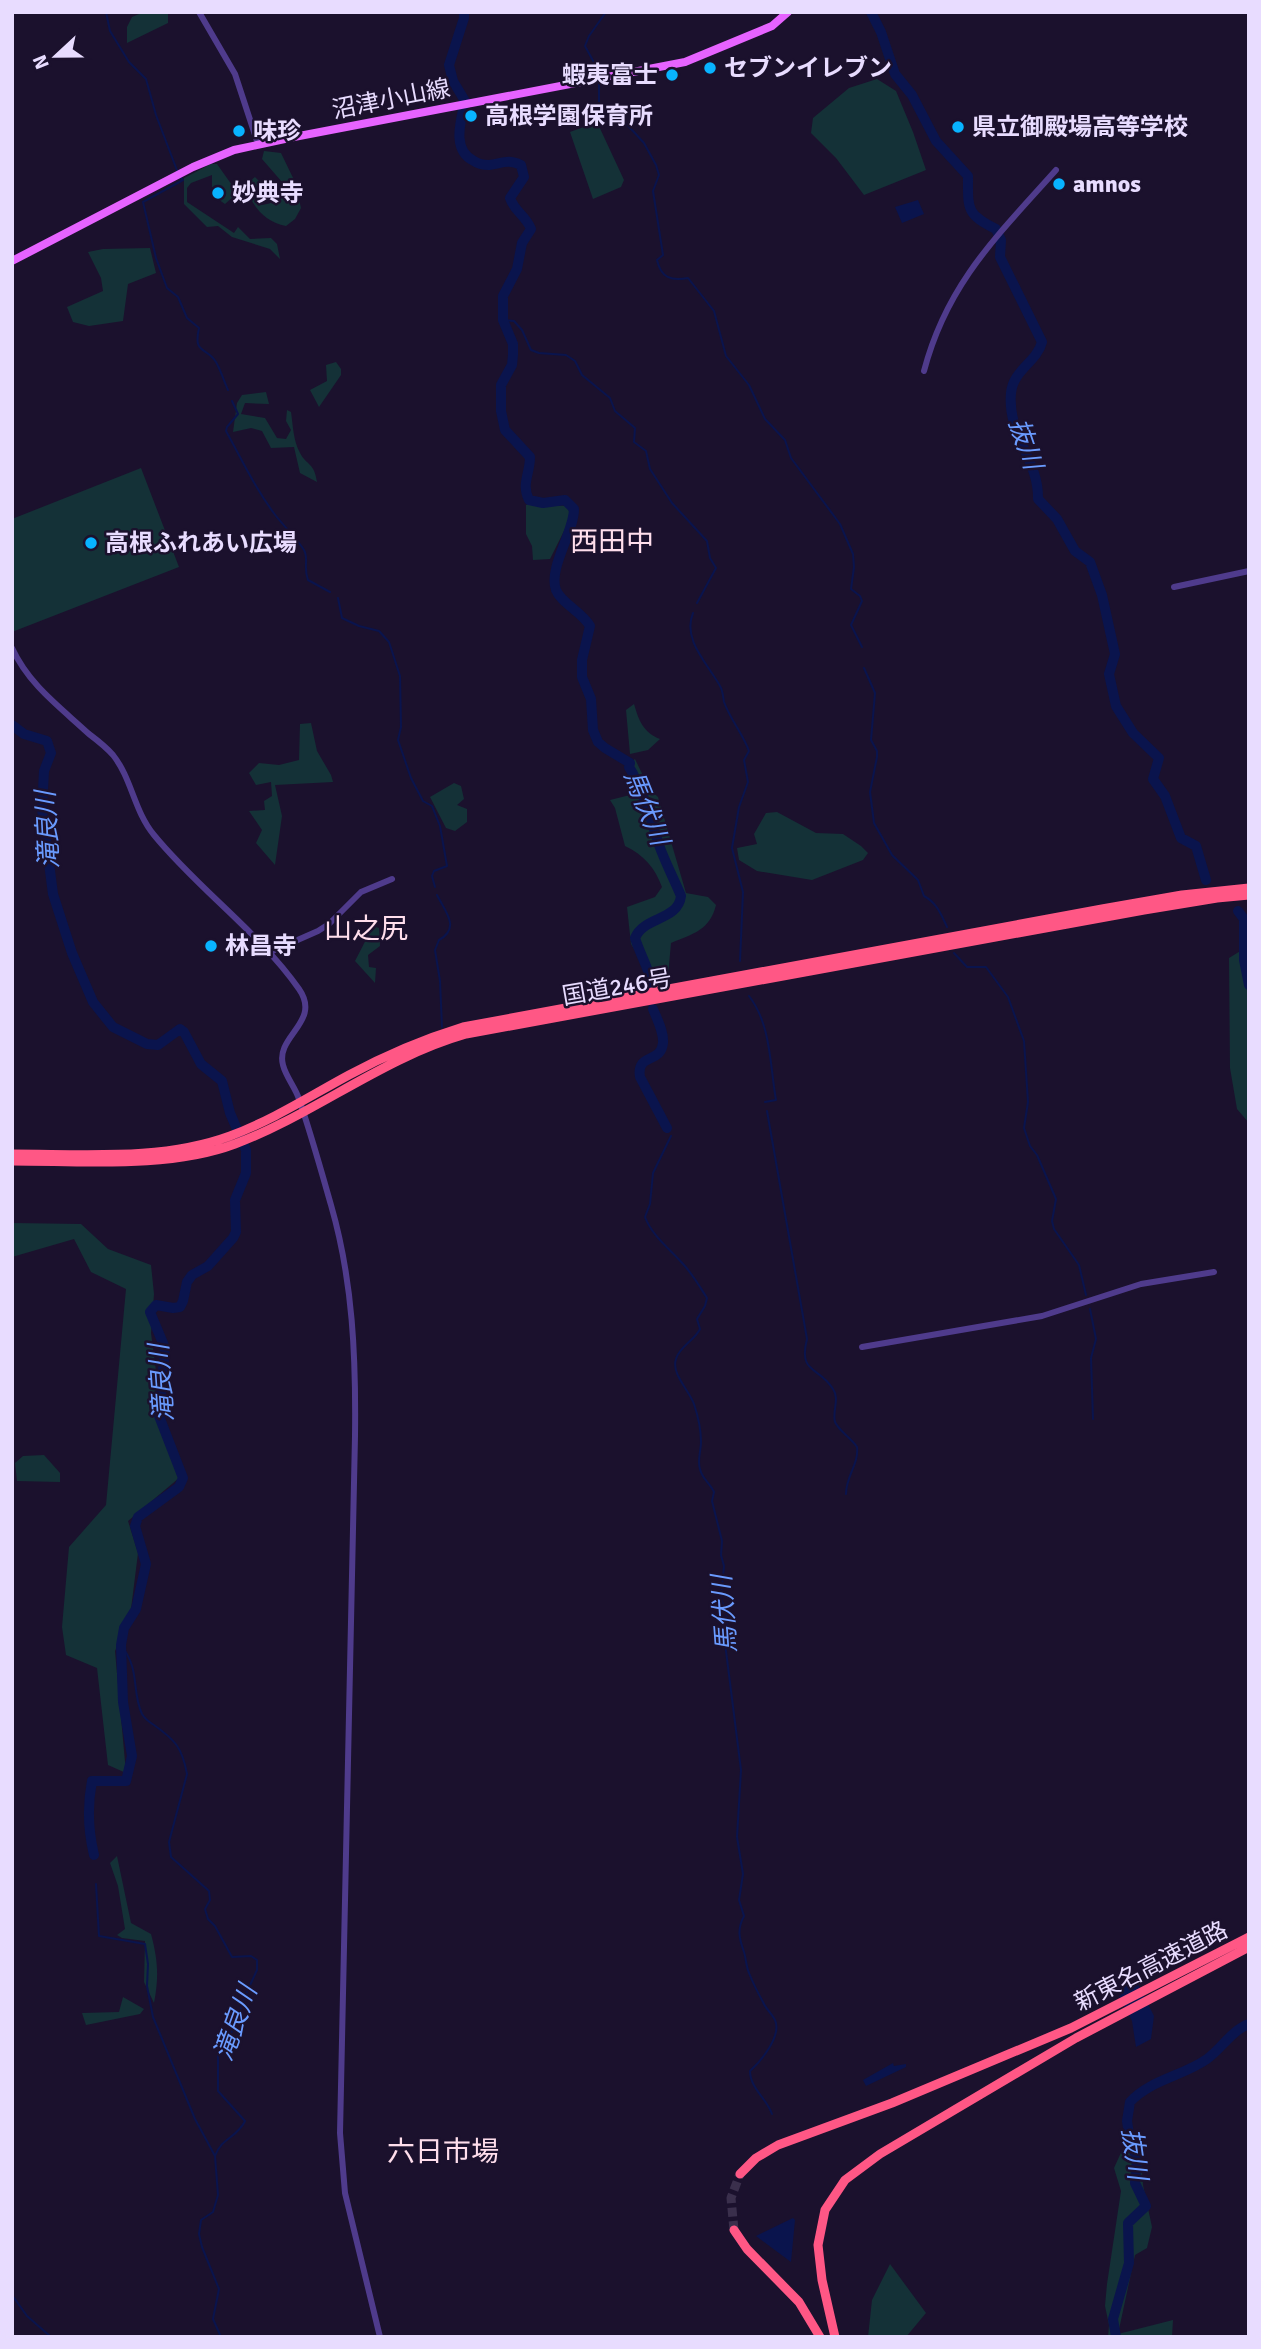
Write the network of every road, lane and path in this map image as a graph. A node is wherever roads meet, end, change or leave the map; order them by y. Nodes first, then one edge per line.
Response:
1 (199, 12) edge
2 (789, 12) edge
3 (258, 144) junction
4 (1056, 170) dead end
5 (12, 261) edge
6 (924, 371) dead end
7 (1249, 571) edge
8 (1174, 587) dead end
9 (12, 648) edge
10 (392, 879) dead end
11 (1249, 888) edge
12 (1249, 895) edge
13 (268, 953) junction
14 (301, 1107) junction
15 (232, 1140) junction
16 (12, 1154) edge
17 (12, 1161) edge
18 (1214, 1272) dead end
19 (863, 1347) dead end
20 (1249, 1937) edge
21 (1249, 1947) edge
22 (1114, 2012) junction
23 (740, 2174) tunnel mouth
24 (734, 2230) tunnel mouth
25 (380, 2337) edge
26 (820, 2337) edge
27 (835, 2337) edge

1 - 3 street
2 - 3 main road, 沼津小山線
3 - 5 main road, 沼津小山線
4 - 6 street
7 - 8 street
9 - 13 street
10 - 13 street
11 - 14 highway, 国道246号
12 - 14 highway, 国道246号
13 - 14 street
14 - 15 highway, 国道246号
14 - 25 street
15 - 16 highway, 国道246号
15 - 17 highway, 国道246号
18 - 19 street
20 - 22 highway, 新東名高速道路
21 - 22 highway, 新東名高速道路
22 - 23 highway, 新東名高速道路
22 - 27 highway, 新東名高速道路
24 - 26 highway

